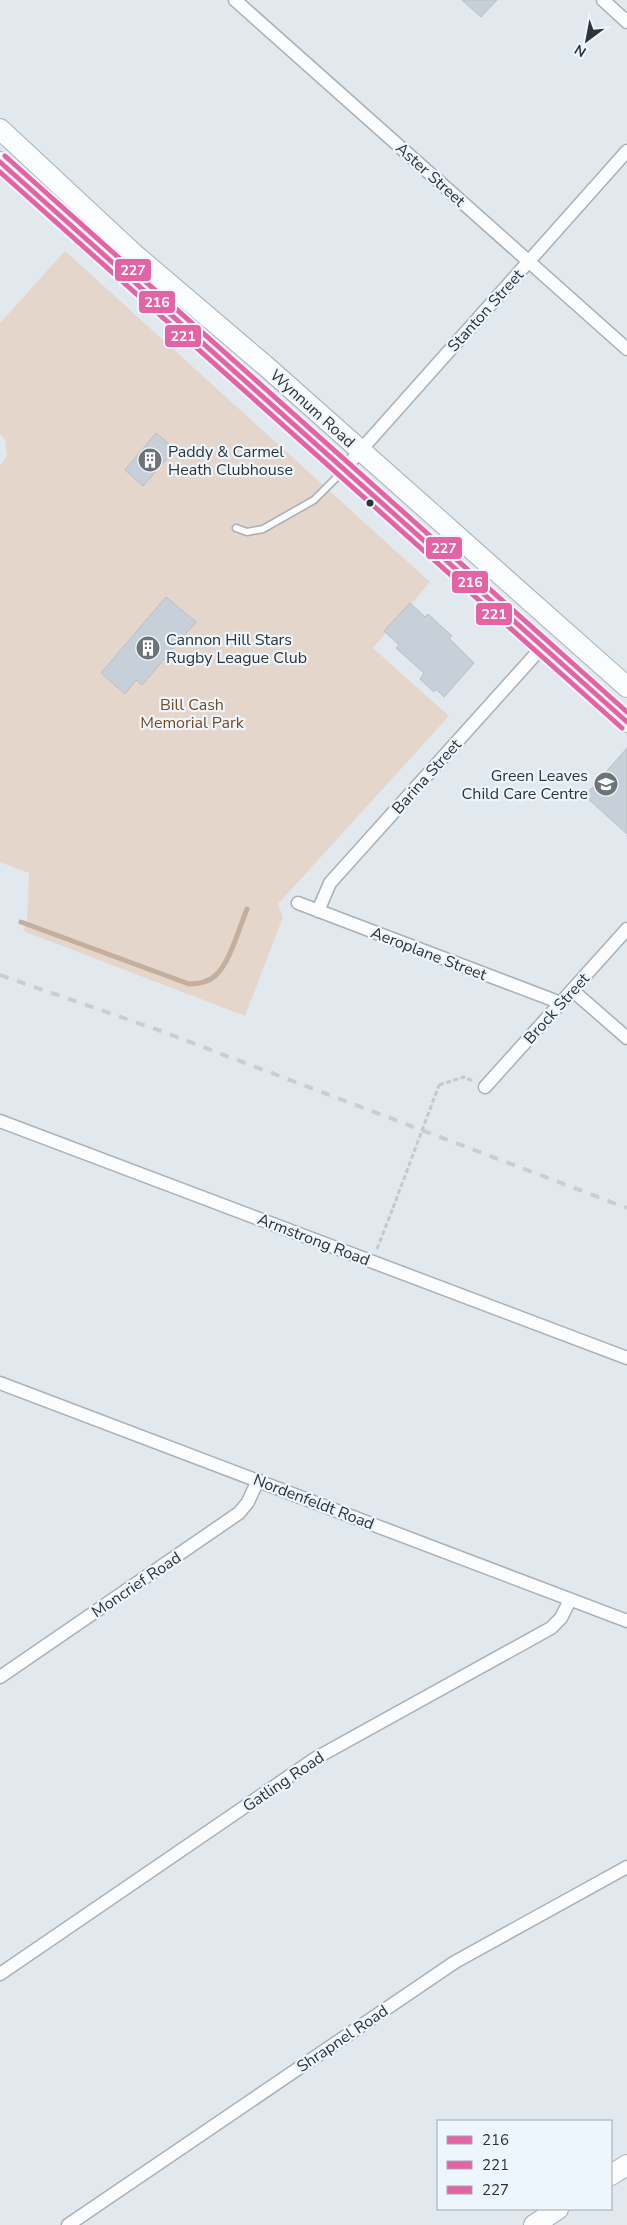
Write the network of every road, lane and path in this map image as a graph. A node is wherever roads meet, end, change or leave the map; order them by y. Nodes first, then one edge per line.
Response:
1 (235, 0) edge
2 (603, 0) edge
3 (627, 22) edge
4 (0, 129) edge
5 (627, 151) edge
6 (0, 162) edge
7 (529, 261) junction
8 (627, 348) edge
9 (360, 450) junction
10 (344, 469) junction
11 (236, 528) dead end
12 (543, 646) junction
13 (627, 687) edge
14 (627, 722) edge
15 (298, 903) dead end
16 (318, 911) junction
17 (627, 929) edge
18 (572, 990) junction
19 (561, 1003) junction
20 (627, 1038) edge
21 (485, 1087) joint
22 (0, 1121) edge
23 (372, 1261) junction
24 (627, 1358) edge
25 (0, 1383) edge
26 (258, 1480) junction
27 (570, 1600) junction
28 (627, 1621) edge
29 (0, 1677) edge
30 (627, 1868) edge
31 (0, 1974) edge
32 (627, 2165) edge
33 (612, 2174) edge
34 (556, 2210) edge
35 (68, 2225) edge
36 (534, 2225) edge

1 - 7 street, Aster Street
2 - 3 street
4 - 9 main road, Wynnum Road
5 - 7 street, Stanton Street
6 - 10 main road, Wynnum Road
7 - 8 street, Aster Street
7 - 9 street, Stanton Street
9 - 10 street, Stanton Street
9 - 13 main road, Wynnum Road
10 - 11 lane
10 - 12 main road, Wynnum Road
12 - 14 main road, Wynnum Road
12 - 16 street, Barina Street
15 - 16 street, Aeroplane Street
16 - 19 street, Aeroplane Street
17 - 18 street, Brock Street
18 - 19 street, Brock Street
18 - 20 street
19 - 21 street, Brock Street
21 - 23 path, bridge
22 - 23 street, Armstrong Road
23 - 24 street, Armstrong Road
25 - 26 street, Nordenfeldt Road
26 - 27 street, Nordenfeldt Road
26 - 29 street, Moncrief Road
27 - 28 street, Nordenfeldt Road
27 - 31 street, Gatling Road
30 - 35 street, Shrapnel Road
32 - 33 main road
34 - 36 main road

